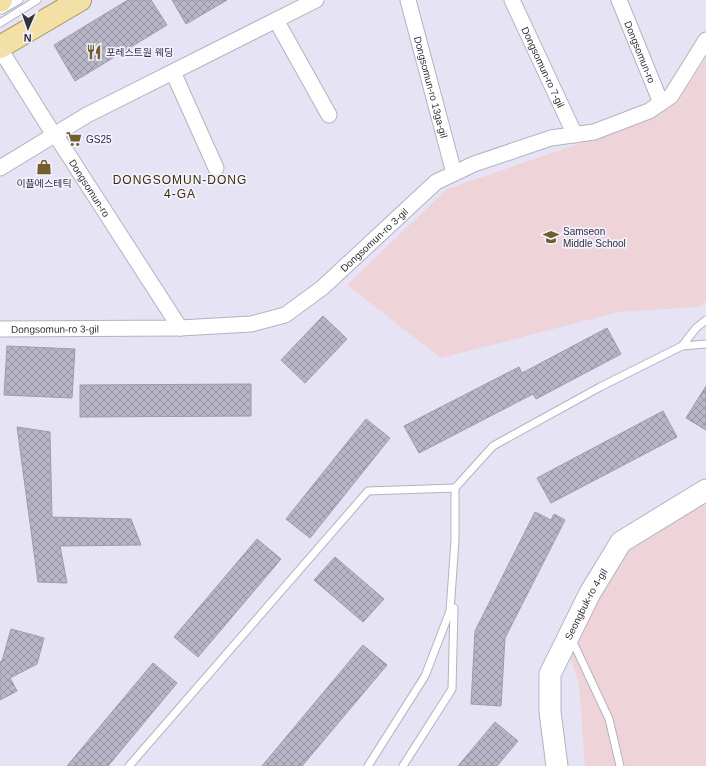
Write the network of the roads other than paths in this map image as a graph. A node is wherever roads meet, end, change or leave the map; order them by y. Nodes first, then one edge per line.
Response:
1 (19, 0) edge
2 (38, 0) edge
3 (80, 0) edge
4 (316, 0) edge
5 (408, 0) edge
6 (512, 0) edge
7 (619, 0) edge
8 (0, 11) edge
9 (276, 20) junction
10 (0, 23) edge
11 (706, 40) edge
12 (0, 48) edge
13 (173, 72) junction
14 (661, 103) junction
15 (330, 115) dead end
16 (55, 134) junction
17 (575, 135) junction
18 (0, 168) edge
19 (216, 168) dead end
20 (454, 173) junction
21 (706, 320) edge
22 (180, 328) junction
23 (0, 329) edge
24 (706, 344) edge
25 (682, 346) junction
26 (454, 488) junction
27 (706, 490) edge
28 (455, 540) junction
29 (569, 634) junction
30 (128, 766) edge
31 (368, 766) edge
32 (403, 766) edge
33 (557, 766) edge
34 (620, 766) edge

1 - 8 lane
2 - 10 lane
3 - 12 main road, Dongsomun-ro
4 - 9 street
5 - 20 street, Dongsomun-ro 13ga-gil
6 - 17 street, Dongsomun-ro 7-gil
7 - 14 street, Dongsomun-ro
9 - 13 street
9 - 15 street
11 - 14 street, Dongsomun-ro 3-gil
12 - 16 street, Dongsomun-ro
13 - 16 street
13 - 19 street
14 - 17 street, Dongsomun-ro 3-gil
16 - 18 street
16 - 22 street, Dongsomun-ro
17 - 20 street, Dongsomun-ro 3-gil
20 - 22 street, Dongsomun-ro 3-gil
21 - 25 lane
22 - 23 street, Dongsomun-ro 3-gil
24 - 25 lane
25 - 26 lane
26 - 28 lane
26 - 30 lane
27 - 29 street, Seongbuk-ro 4-gil
28 - 31 lane
28 - 32 lane
29 - 33 street, Seongbuk-ro 4-gil
29 - 34 lane

